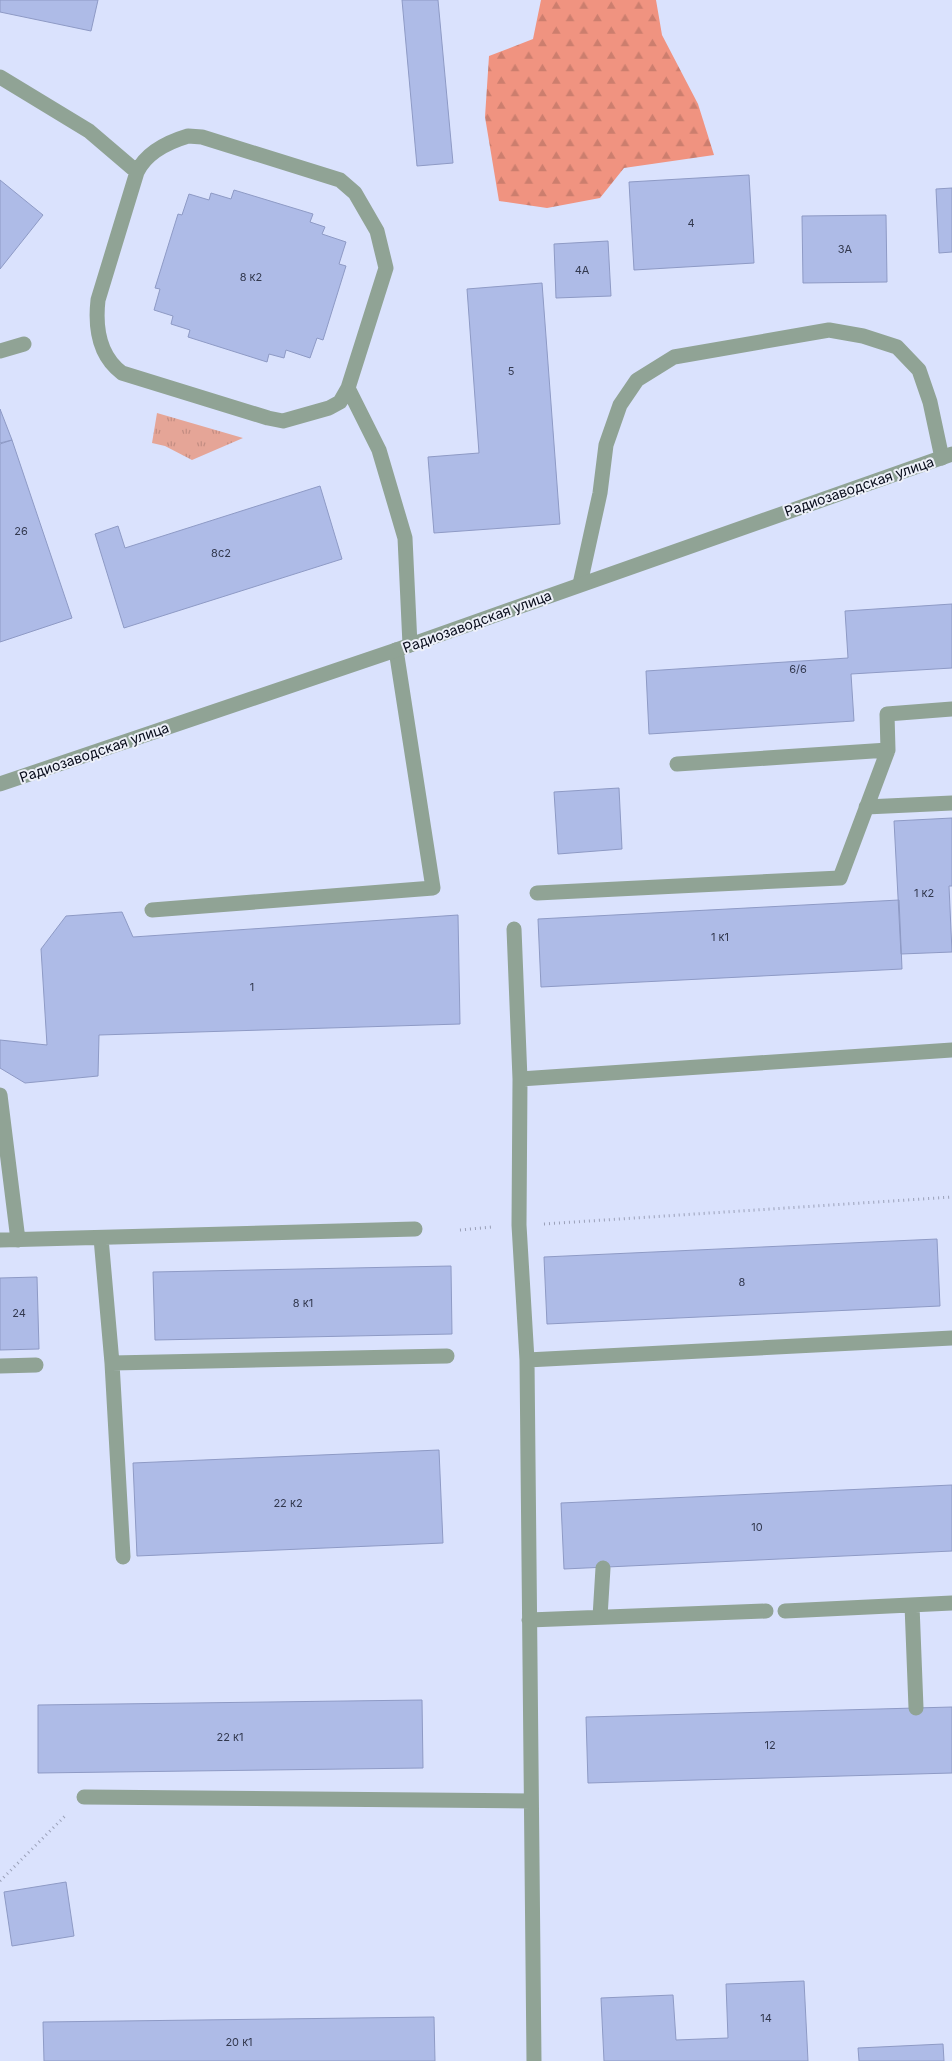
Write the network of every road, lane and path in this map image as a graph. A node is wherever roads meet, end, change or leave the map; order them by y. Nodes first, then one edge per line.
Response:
1 (1, 79) edge
2 (137, 172) junction
3 (24, 344) dead end
4 (0, 351) edge
5 (348, 388) junction
6 (947, 456) edge
7 (580, 584) junction
8 (410, 645) junction
9 (396, 650) junction
10 (952, 709) edge
11 (888, 750) junction
12 (677, 764) dead end
13 (0, 784) edge
14 (952, 803) edge
15 (866, 807) junction
16 (537, 893) dead end
17 (152, 910) dead end
18 (514, 928) dead end
19 (952, 1050) edge
20 (520, 1079) junction
21 (0, 1096) edge
22 (952, 1197) edge
23 (519, 1225) junction
24 (415, 1230) dead end
25 (460, 1230) dead end
26 (101, 1238) junction
27 (0, 1240) edge
28 (18, 1240) junction
29 (952, 1338) edge
30 (447, 1356) dead end
31 (527, 1360) junction
32 (112, 1363) junction
33 (36, 1365) dead end
34 (0, 1366) edge
35 (123, 1557) dead end
36 (603, 1568) dead end
37 (952, 1602) edge
38 (912, 1605) junction
39 (766, 1610) dead end
40 (785, 1611) dead end
41 (600, 1617) junction
42 (530, 1620) junction
43 (916, 1708) dead end
44 (84, 1797) joint
45 (531, 1801) junction
46 (0, 1881) edge
47 (534, 2061) edge

1 - 2 street
2 - 5 street
2 - 5 street
3 - 4 street
5 - 8 street
6 - 7 street, Радиозаводская улица
6 - 7 street
7 - 8 street, Радиозаводская улица
8 - 9 street, Радиозаводская улица
9 - 13 street, Радиозаводская улица
9 - 17 street
10 - 11 street
11 - 12 street
11 - 15 street
14 - 15 street
15 - 16 street
18 - 20 street
19 - 20 street
20 - 23 street
21 - 28 street
22 - 23 path
23 - 25 path
23 - 31 street
24 - 26 street
26 - 28 street
26 - 32 street
27 - 28 street
29 - 31 street
30 - 32 street
31 - 42 street
32 - 35 street
33 - 34 street
36 - 41 street
37 - 38 street
38 - 40 street
38 - 43 street
39 - 41 street
41 - 42 street
42 - 45 street
44 - 45 street
44 - 46 path
45 - 47 street

